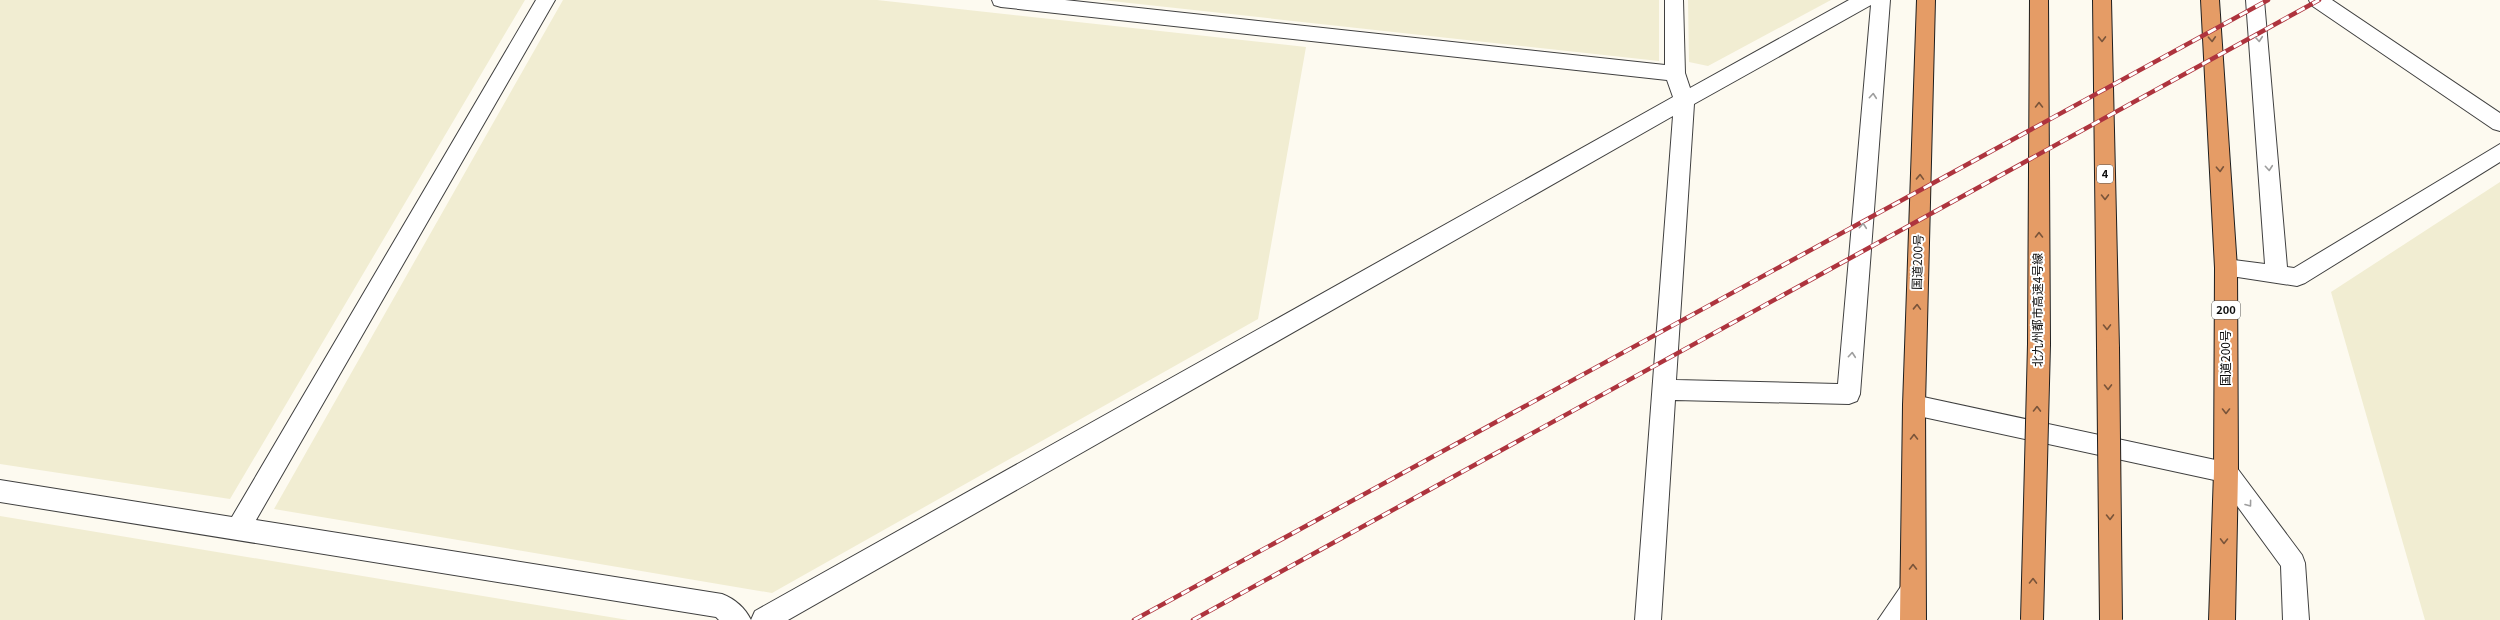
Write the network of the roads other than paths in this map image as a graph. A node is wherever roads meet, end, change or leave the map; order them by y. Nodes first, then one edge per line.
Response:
1 (546, 0) edge
2 (1001, 0) edge
3 (1674, 0) edge
4 (1866, 0) edge
5 (1881, 0) edge
6 (1926, 0) edge
7 (2039, 0) edge
8 (2102, 0) edge
9 (2210, 0) edge
10 (2255, 0) edge
11 (2318, 0) edge
12 (1675, 73) junction
13 (1684, 100) junction
14 (2500, 123) edge
15 (2500, 152) edge
16 (2226, 268) junction
17 (2277, 274) junction
18 (1663, 390) junction
19 (1914, 405) junction
20 (2226, 472) junction
21 (0, 491) edge
22 (238, 530) junction
23 (1913, 590) junction
24 (738, 620) edge
25 (764, 620) edge
26 (1648, 620) edge
27 (1891, 620) edge
28 (1913, 620) edge
29 (2032, 620) edge
30 (2111, 620) edge
31 (2222, 620) edge
32 (2296, 620) edge

1 - 22 street
2 - 12 street
3 - 12 street
4 - 13 street
18 -> 5 street
19 -> 6 highway, 国道200号
29 -> 7 highway, 北九州都市高速4号線, bridge
8 -> 30 highway, 4, bridge
9 -> 16 highway, 国道200号 / 200
10 -> 17 street
11 - 14 street
12 - 13 street
13 - 18 street
13 - 25 street
15 - 17 street
16 - 17 street
16 -> 20 highway, 国道200号 / 200
18 - 26 street
19 - 20 street
23 -> 19 highway, 国道200号
20 -> 31 highway, 国道200号 / 200
20 -> 32 street
21 - 22 street
22 - 24 street
23 - 27 street
23 - 28 highway, 国道200号

